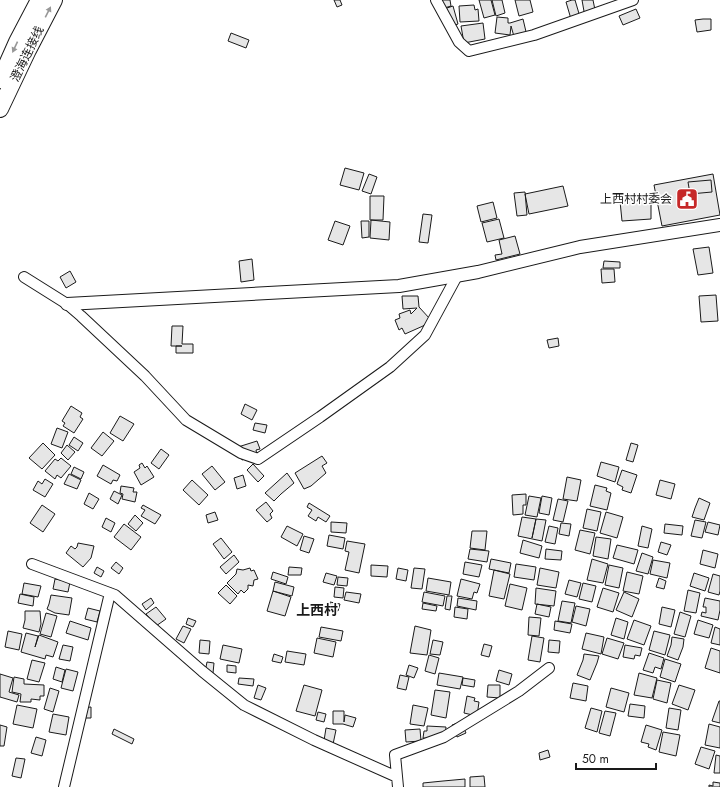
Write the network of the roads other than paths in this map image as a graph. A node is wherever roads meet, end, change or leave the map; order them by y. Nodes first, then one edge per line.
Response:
1 (39, 0) edge
2 (54, 0) edge
3 (436, 0) edge
4 (633, 0) edge
5 (0, 80) edge
6 (0, 109) edge
7 (720, 225) edge
8 (457, 276) junction
9 (24, 277) dead end
10 (67, 304) junction
11 (32, 564) dead end
12 (110, 593) junction
13 (549, 668) dead end
14 (398, 782) edge
15 (64, 787) edge

1 -> 5 highway, 澄海连接线
6 -> 2 highway, 澄海连接线
3 - 4 street
7 - 8 street
8 - 10 street
8 - 10 street
9 - 10 street
11 - 12 street
12 - 14 street
12 - 15 street
13 - 14 street

